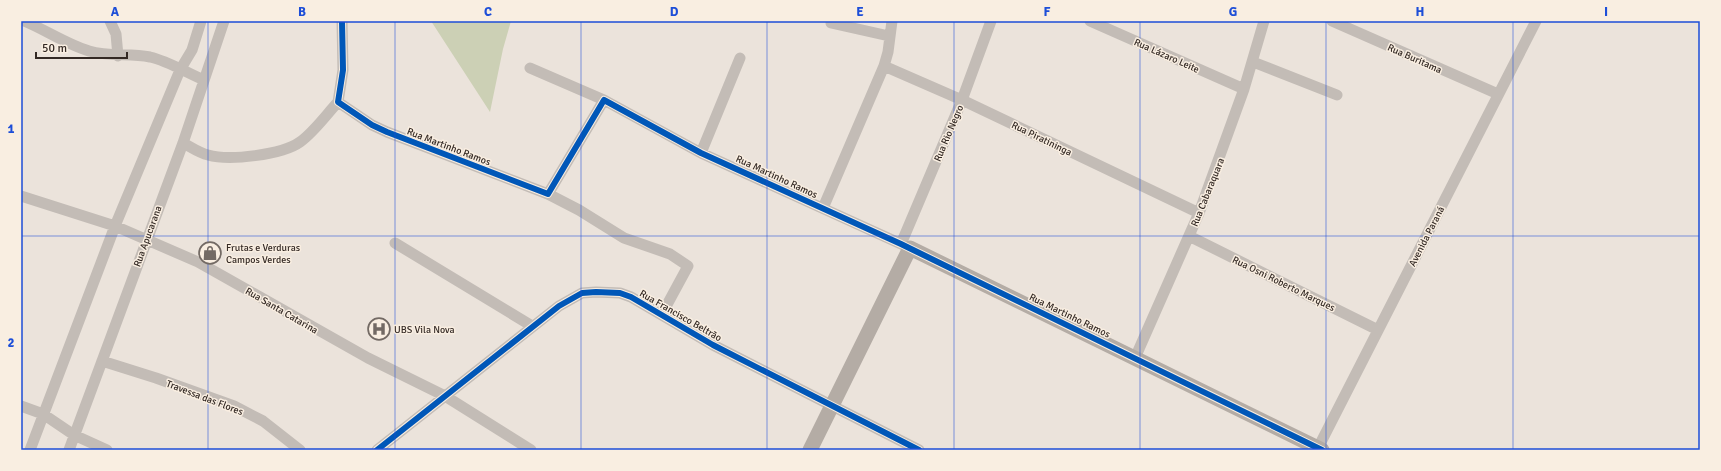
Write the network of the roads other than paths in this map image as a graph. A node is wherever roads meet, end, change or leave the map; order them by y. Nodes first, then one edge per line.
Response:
1 (26, 21) edge
2 (110, 21) edge
3 (201, 21) edge
4 (224, 21) edge
5 (342, 21) edge
6 (892, 21) edge
7 (991, 21) edge
8 (1090, 21) edge
9 (1264, 21) edge
10 (1332, 21) edge
11 (1536, 21) edge
12 (831, 23) dead end
13 (889, 36) junction
14 (118, 56) junction
15 (740, 58) dead end
16 (1253, 62) junction
17 (884, 66) junction
18 (530, 68) dead end
19 (180, 70) junction
20 (204, 80) junction
21 (1244, 89) junction
22 (1498, 94) junction
23 (1337, 95) dead end
24 (604, 100) junction
25 (962, 100) junction
26 (338, 102) junction
27 (183, 143) junction
28 (701, 153) junction
29 (548, 194) junction
30 (21, 196) edge
31 (822, 208) junction
32 (1199, 213) junction
33 (118, 228) junction
34 (1189, 236) junction
35 (142, 238) junction
36 (395, 243) dead end
37 (906, 246) junction
38 (662, 314) junction
39 (532, 326) junction
40 (1378, 330) junction
41 (1135, 358) junction
42 (102, 361) junction
43 (444, 396) junction
44 (21, 406) edge
45 (832, 406) junction
46 (46, 416) junction
47 (71, 433) junction
48 (1319, 449) edge
49 (30, 450) edge
50 (68, 450) edge
51 (107, 450) edge
52 (300, 450) edge
53 (377, 450) edge
54 (531, 450) edge
55 (810, 450) edge
56 (919, 450) edge

1 - 14 street
2 - 14 street
3 - 19 street
4 - 20 street, Rua Apucarana
5 - 26 street
6 - 13 street
7 - 25 street, Rua Rio Negro
8 - 21 street, Rua Lázaro Leite
9 - 16 street, Rua Cabaraquara
10 - 22 street, Rua Buritama
11 - 22 street, Avenida Paraná
12 - 13 street
13 - 17 street
14 - 19 street
15 - 28 street
16 - 21 street, Rua Cabaraquara
16 - 23 street
17 - 25 street, Rua Piratininga
17 - 31 street
18 - 24 street, Rua Martinho Ramos
19 - 20 street
19 - 33 street
20 - 27 street, Rua Apucarana
21 - 32 street, Rua Cabaraquara
22 - 40 street, Avenida Paraná
24 - 28 street, Rua Martinho Ramos
24 - 29 street
25 - 32 street, Rua Piratininga
25 - 37 street, Rua Rio Negro
26 - 27 street
26 - 29 street, Rua Martinho Ramos
27 - 35 street, Rua Apucarana
28 - 31 street, Rua Martinho Ramos
29 - 38 street, Rua Martinho Ramos
30 - 33 street, Rua Santa Catarina
31 - 37 street, Rua Martinho Ramos
32 - 34 street, Rua Cabaraquara
33 - 35 street, Rua Santa Catarina
33 - 46 street
34 - 40 street, Rua Osni Roberto Marques
34 - 41 street, Rua Cabaraquara
35 - 42 street, Rua Apucarana
35 - 43 street, Rua Santa Catarina
36 - 39 street
37 - 41 street, Rua Martinho Ramos
37 - 45 street, Rua Rio Negro
38 - 39 street, Rua Francisco Beltrão
38 - 45 street, Rua Francisco Beltrão
39 - 43 street, Rua Francisco Beltrão
40 - 48 street, Avenida Paraná
41 - 48 street, Rua Martinho Ramos
42 - 47 street, Rua Apucarana
42 - 52 street, Travessa das Flores
43 - 53 street, Rua Francisco Beltrão
43 - 54 street, Rua Santa Catarina
44 - 46 street
45 - 55 street, Rua Rio Negro
45 - 56 street, Rua Francisco Beltrão
46 - 47 street
46 - 49 street
47 - 50 street, Rua Apucarana
47 - 51 street

